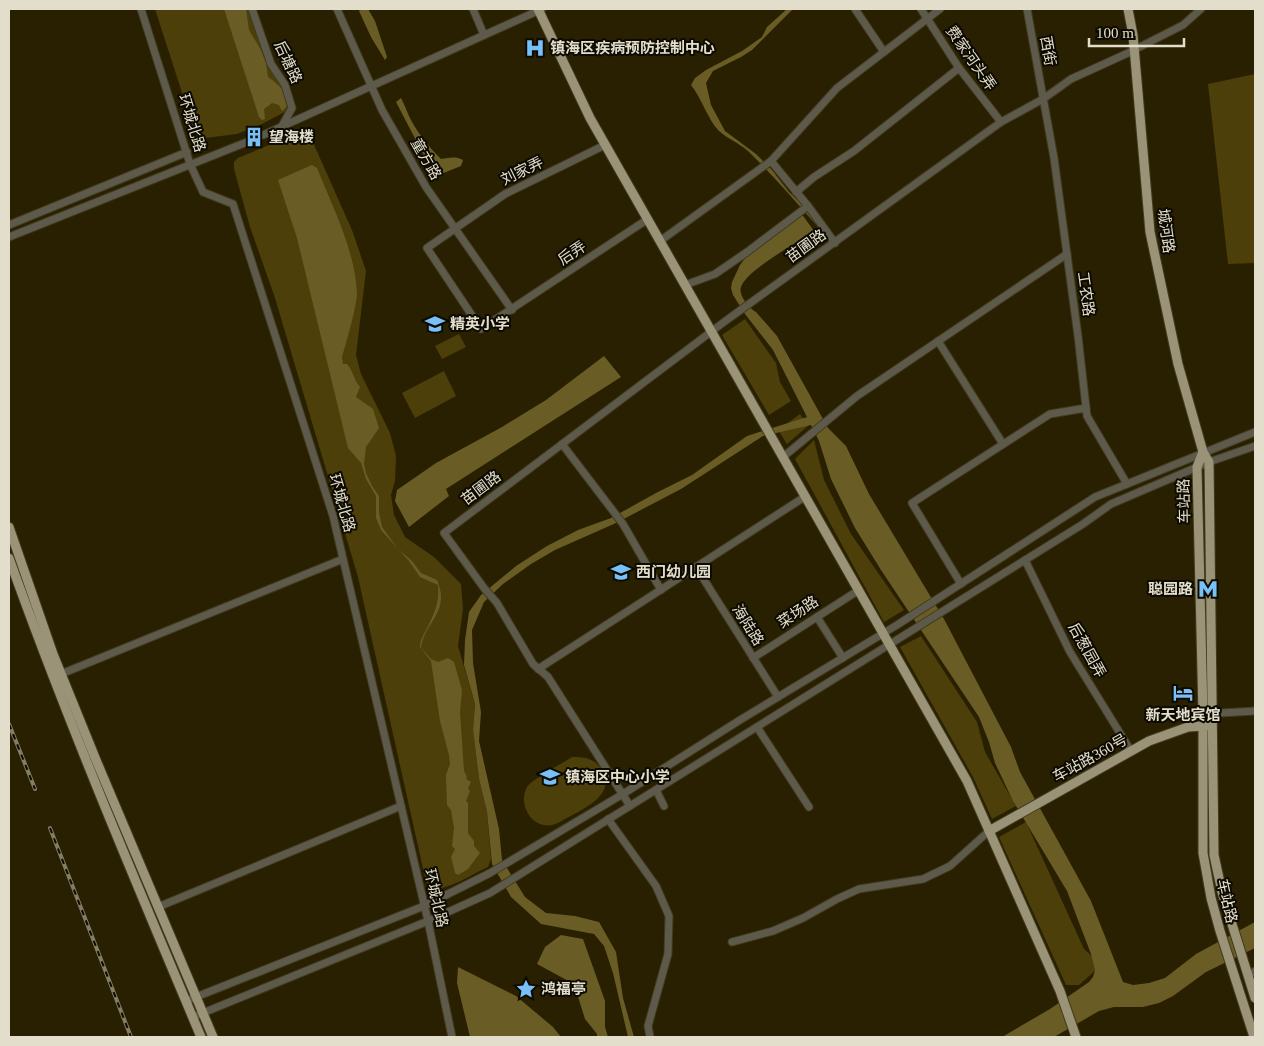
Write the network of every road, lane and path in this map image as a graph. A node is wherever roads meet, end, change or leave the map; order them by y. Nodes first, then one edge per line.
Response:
1 (141, 9) edge
2 (252, 9) edge
3 (337, 9) edge
4 (473, 9) edge
5 (540, 9) edge
6 (855, 9) edge
7 (921, 9) edge
8 (940, 9) edge
9 (1027, 9) edge
10 (1128, 9) edge
11 (1201, 9) edge
12 (927, 19) junction
13 (484, 35) junction
14 (1133, 50) junction
15 (884, 52) junction
16 (960, 68) junction
17 (371, 86) junction
18 (1043, 99) junction
19 (1001, 122) junction
20 (282, 126) junction
21 (264, 135) tunnel mouth
22 (247, 142) tunnel mouth
23 (606, 146) junction
24 (187, 152) junction
25 (770, 160) junction
26 (190, 164) junction
27 (796, 192) junction
28 (808, 206) junction
29 (648, 219) junction
30 (9, 225) edge
31 (454, 228) junction
32 (9, 236) edge
33 (660, 242) junction
34 (834, 242) junction
35 (1067, 254) junction
36 (685, 285) junction
37 (512, 310) junction
38 (711, 332) junction
39 (938, 341) junction
40 (1086, 408) junction
41 (1255, 432) edge
42 (562, 444) junction
43 (1003, 444) junction
44 (1255, 446) edge
45 (1203, 452) junction
46 (783, 457) junction
47 (1209, 462) junction
48 (1197, 467) junction
49 (1127, 484) junction
50 (806, 496) junction
51 (9, 527) edge
52 (9, 558) edge
53 (343, 560) junction
54 (1025, 560) junction
55 (696, 567) junction
56 (961, 584) junction
57 (661, 590) junction
58 (859, 590) junction
59 (817, 617) junction
60 (883, 632) junction
61 (890, 644) junction
62 (753, 658) junction
63 (842, 658) junction
64 (538, 669) junction
65 (61, 674) junction
66 (778, 697) junction
67 (1255, 711) edge
68 (1212, 713) junction
69 (1202, 714) junction
70 (1207, 726) junction
71 (757, 727) junction
72 (1131, 751) junction
73 (656, 790) junction
74 (623, 794) junction
75 (401, 806) junction
76 (630, 806) junction
77 (664, 806) dead end
78 (809, 807) dead end
79 (608, 819) junction
80 (988, 830) junction
81 (424, 906) junction
82 (158, 908) junction
83 (428, 921) junction
84 (732, 942) dead end
85 (1252, 973) edge
86 (196, 996) junction
87 (1255, 998) edge
88 (186, 1001) junction
89 (202, 1013) junction
90 (193, 1017) junction
91 (201, 1037) edge
92 (212, 1037) edge
93 (452, 1037) edge
94 (650, 1037) edge
95 (1076, 1037) edge
96 (1254, 1037) edge

1 - 24 street, 环城北路
2 - 20 street, 后塘路
3 - 17 street, 童方路
4 - 13 street
5 - 13 street
5 - 23 main road
6 - 15 street
7 - 12 street, 费家河头弄
8 - 12 street
9 - 18 street, 西街
10 - 14 main road, 城河路
11 - 14 street, 苗圃路
12 - 15 street
12 - 16 street, 费家河头弄
13 - 17 street
14 - 18 street, 苗圃路
14 - 45 main road, 城河路
15 - 25 street
16 - 19 street, 费家河头弄
16 - 27 street
17 - 20 street
17 - 31 street, 童方路
18 - 19 street, 苗圃路
18 - 35 street, 工农路
19 - 34 street, 苗圃路
20 - 21 street
22 - 26 street
23 - 29 main road
23 - 31 street, 刘家弄
24 - 26 street, 环城北路
24 - 30 street
25 - 27 street
25 - 33 street
26 - 32 street
26 - 53 street, 环城北路
27 - 28 street
28 - 34 street
28 - 36 street
29 - 33 main road
29 - 37 street, 后弄
31 - 37 street, 童方路
31 - 37 street, 刘家弄
33 - 36 main road
34 - 38 street, 苗圃路
35 - 39 street
35 - 40 street, 工农路
36 - 38 main road
38 - 42 street, 苗圃路
38 - 46 main road
39 - 43 street
39 - 46 street
40 - 43 street
40 - 49 street, 工农路
41 - 45 street
42 - 57 street
42 - 64 street, 苗圃路
43 - 56 street
44 - 47 street
45 - 47 main road
45 - 48 main road, 车站路
45 - 49 street
46 - 50 main road
47 - 48 street
47 - 68 main road, 车站路
48 - 54 street
48 - 69 main road, 车站路
49 - 56 street
50 - 55 street
50 - 58 main road
51 - 65 main road
52 - 88 main road
53 - 65 street
53 - 75 street, 环城北路
54 - 61 street
54 - 72 street, 后葱园弄
55 - 57 street
55 - 62 street, 海陆路
56 - 60 street
57 - 64 street
58 - 59 street, 菜场路
58 - 60 main road
59 - 62 street, 菜场路
59 - 63 street
60 - 61 main road
60 - 63 street
61 - 71 street
61 - 80 main road
62 - 66 street, 海陆路
63 - 66 street
64 - 74 street
65 - 82 main road
66 - 74 street
67 - 68 street
68 - 69 street
68 - 70 main road, 车站路
69 - 70 main road, 车站路
70 - 72 main road, 车站路360号
70 - 85 main road, 车站路
70 - 96 main road, 车站路
71 - 73 street
71 - 78 street
72 - 80 main road, 车站路360号
73 - 76 street
73 - 77 street
74 - 76 street
74 - 81 street
75 - 81 street, 环城北路
75 - 82 street
76 - 79 street
79 - 83 street
79 - 94 street
80 - 84 street
80 - 95 main road
81 - 83 street, 环城北路
81 - 86 street
82 - 86 main road
83 - 89 street
83 - 93 street, 环城北路
85 - 87 main road, 车站路
86 - 88 street
86 - 89 main road
88 - 90 main road
89 - 90 street
89 - 92 main road
90 - 91 main road

